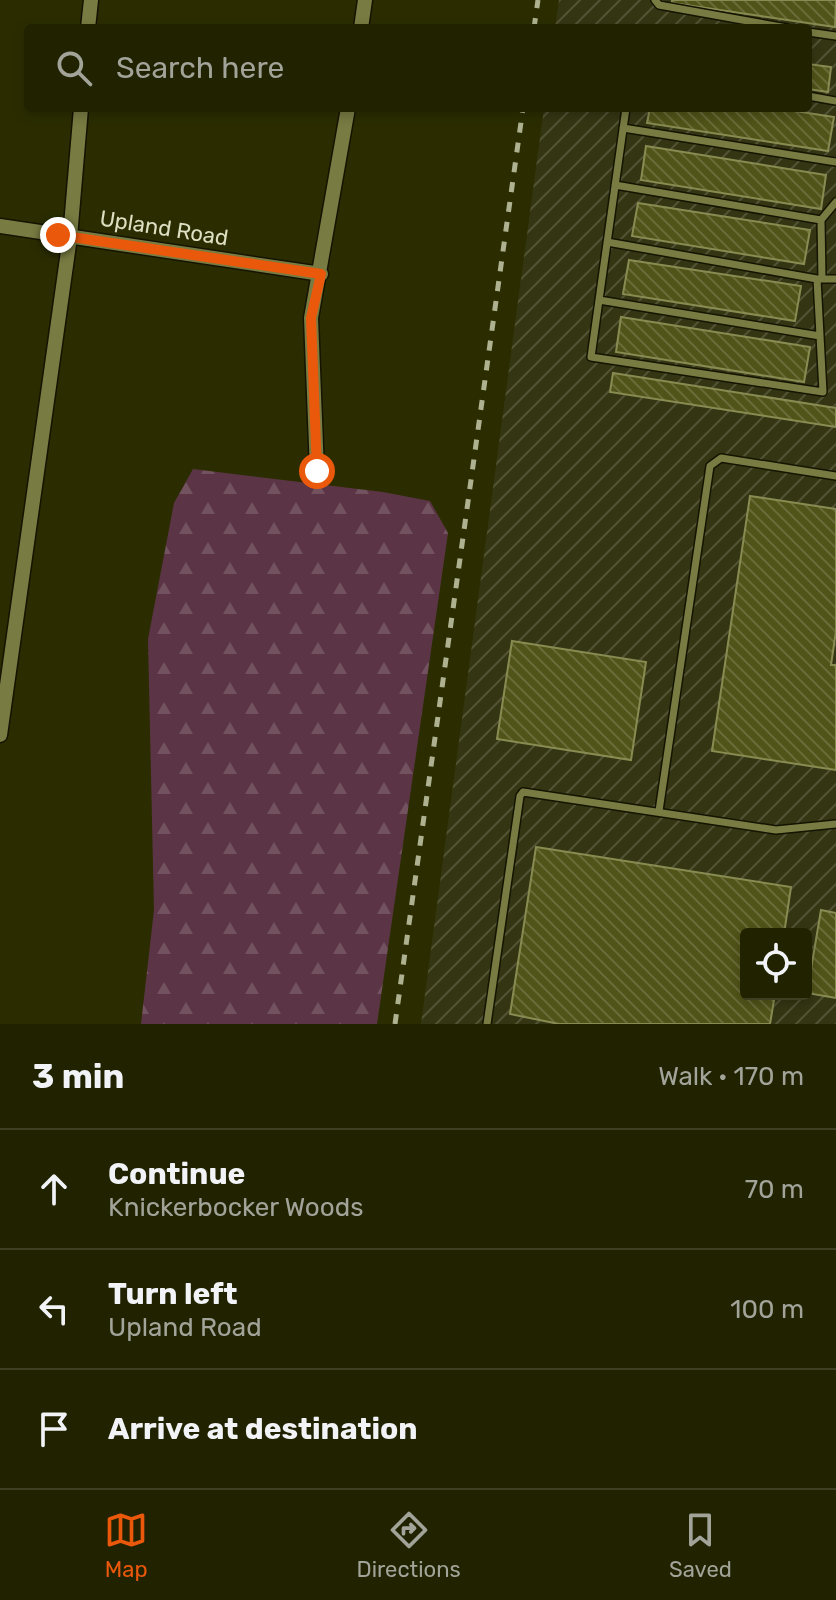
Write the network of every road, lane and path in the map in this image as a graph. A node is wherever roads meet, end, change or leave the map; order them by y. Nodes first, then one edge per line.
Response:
1 (91, 0) edge
2 (365, 0) edge
3 (655, 0) edge
4 (88, 24) edge
5 (362, 24) edge
6 (765, 24) edge
7 (812, 33) edge
8 (836, 36) edge
9 (812, 97) edge
10 (836, 101) edge
11 (81, 112) edge
12 (347, 112) edge
13 (625, 112) edge
14 (623, 128) junction
15 (836, 162) edge
16 (615, 185) junction
17 (836, 202) edge
18 (821, 220) junction
19 (0, 226) edge
20 (70, 237) junction
21 (607, 242) junction
22 (321, 274) junction
23 (820, 279) junction
24 (836, 279) edge
25 (599, 300) junction
26 (820, 336) junction
27 (317, 471) dead end
28 (836, 476) edge
29 (0, 735) edge
30 (659, 811) junction
31 (836, 824) edge
32 (487, 1024) edge

1 - 4 street
2 - 5 street
3 - 6 lane
7 - 8 lane
9 - 10 lane
11 - 20 street
12 - 22 street
13 - 14 lane
14 - 15 lane
14 - 16 lane
16 - 18 lane
16 - 21 lane
17 - 18 lane
18 - 23 lane
19 - 20 street, Upland Road
20 - 22 street, Upland Road
20 - 29 street
21 - 23 lane
21 - 25 lane
22 - 27 street
23 - 24 lane
23 - 26 lane
25 - 26 lane
25 - 26 lane
28 - 30 lane
30 - 31 lane
30 - 32 lane

